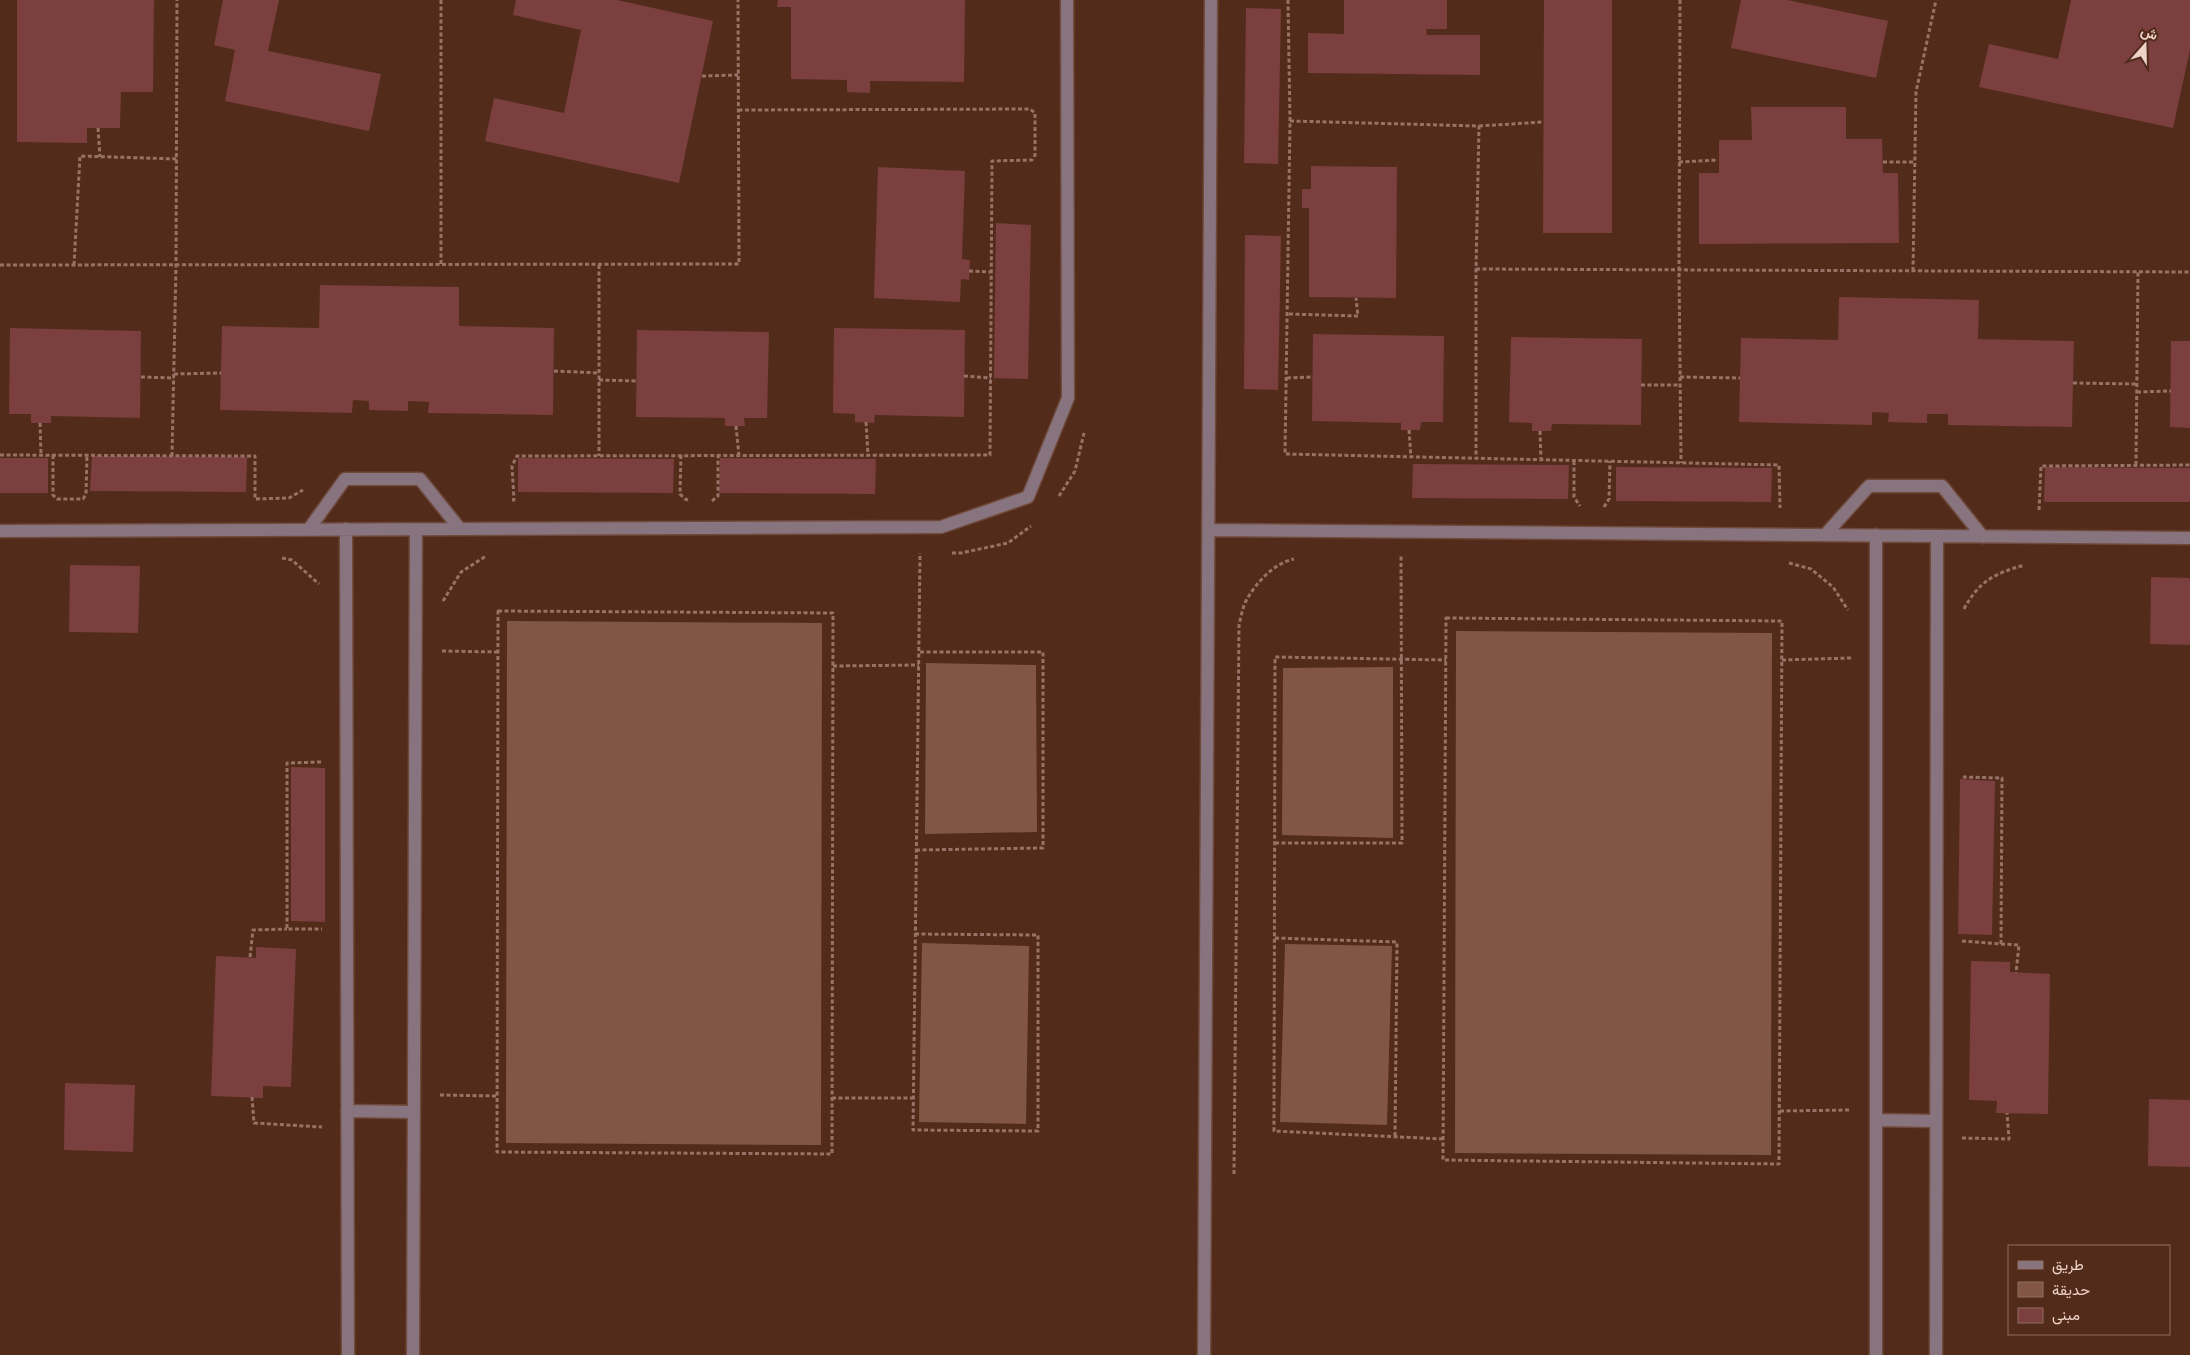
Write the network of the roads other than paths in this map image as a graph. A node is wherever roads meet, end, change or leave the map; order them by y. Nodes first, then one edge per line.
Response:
1 (1067, 0) edge
2 (1211, 0) edge
3 (309, 529) junction
4 (346, 529) junction
5 (416, 529) junction
6 (460, 529) junction
7 (1208, 530) junction
8 (0, 531) edge
9 (1826, 535) junction
10 (1876, 535) junction
11 (1937, 536) junction
12 (1983, 537) junction
13 (2190, 538) edge
14 (347, 1111) junction
15 (414, 1112) junction
16 (1876, 1120) junction
17 (1936, 1121) junction
18 (348, 1355) edge
19 (413, 1355) edge
20 (1204, 1355) edge
21 (1876, 1355) edge
22 (1936, 1355) edge

1 - 6 street
2 - 7 street
3 - 4 street
3 - 6 street
3 - 8 street
4 - 5 street
4 - 14 street
5 - 6 street
5 - 15 street
7 - 9 street
7 - 20 street
9 - 10 street
9 - 12 street
10 - 11 street
10 - 16 street
11 - 12 street
11 - 17 street
12 - 13 street
14 - 15 street
14 - 18 street
15 - 19 street
16 - 17 street
16 - 21 street
17 - 22 street

